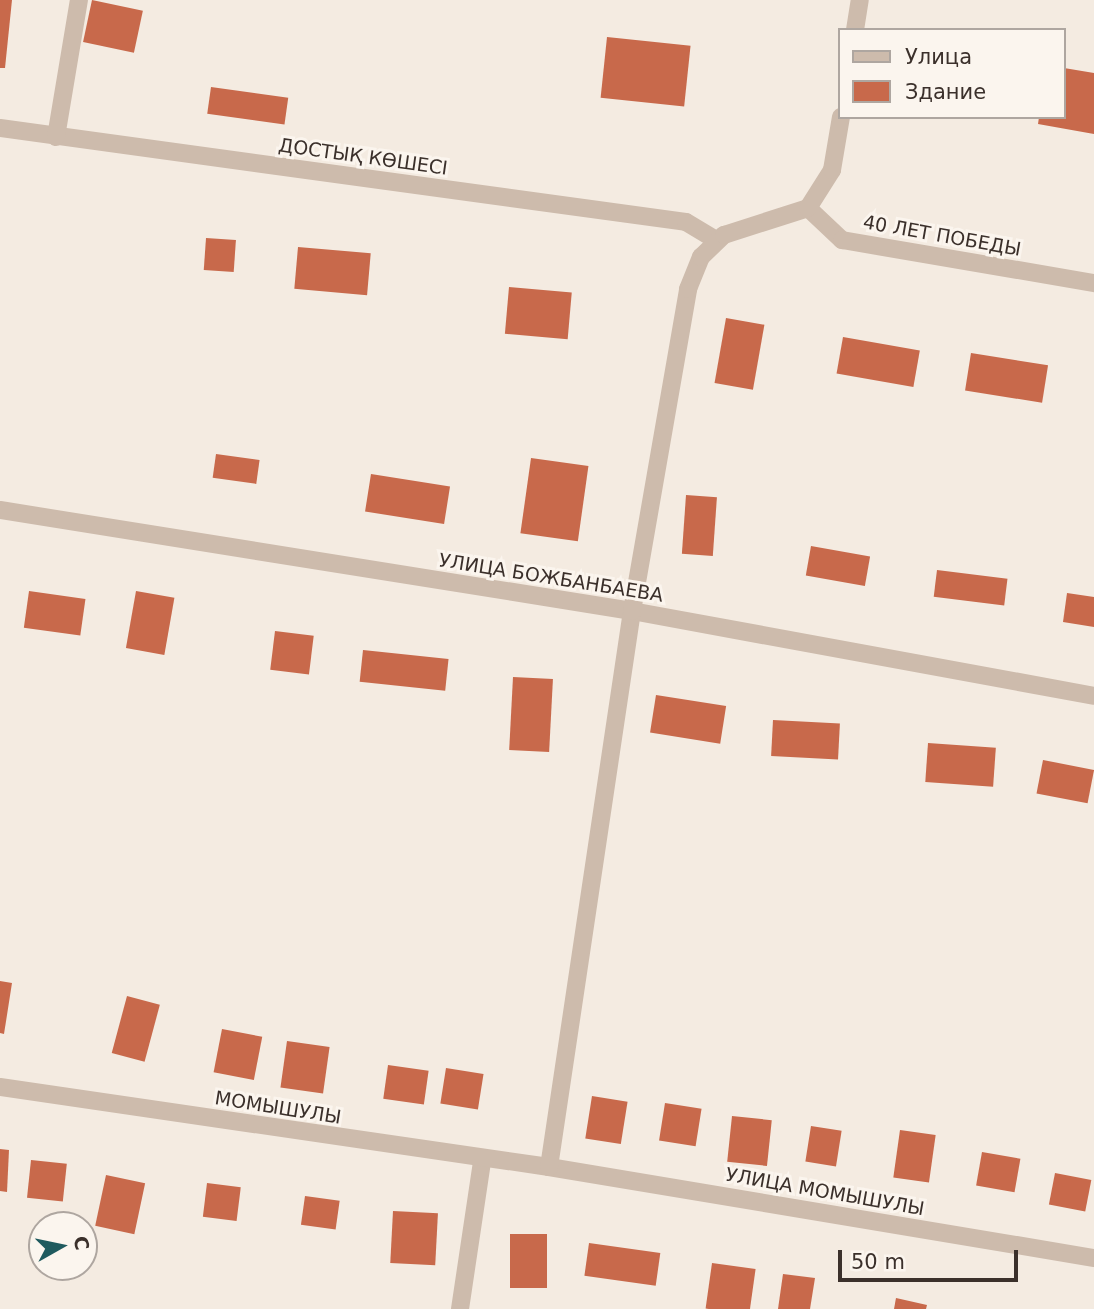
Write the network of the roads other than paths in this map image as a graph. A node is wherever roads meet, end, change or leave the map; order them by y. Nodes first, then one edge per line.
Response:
1 (79, 0) edge
2 (860, 0) edge
3 (855, 28) edge
4 (841, 119) edge
5 (0, 128) edge
6 (56, 137) junction
7 (808, 208) junction
8 (716, 240) junction
9 (1094, 283) edge
10 (0, 510) edge
11 (632, 611) junction
12 (1094, 696) edge
13 (0, 1087) edge
14 (482, 1160) junction
15 (549, 1167) junction
16 (1094, 1258) edge
17 (460, 1309) edge

1 - 6 street
2 - 3 street
4 - 7 street
5 - 6 street, ДОСТЫҚ КӨШЕСІ
6 - 8 street, ДОСТЫҚ КӨШЕСІ
7 - 8 street
7 - 9 street, 40 ЛЕТ ПОБЕДЫ
8 - 11 street
10 - 11 street, УЛИЦА БОЖБАНБАЕВА
11 - 12 street, УЛИЦА БОЖБАНБАЕВА
11 - 15 street
13 - 14 street, МОМЫШУЛЫ
14 - 15 street, МОМЫШУЛЫ
14 - 17 street
15 - 16 street, УЛИЦА МОМЫШУЛЫ

